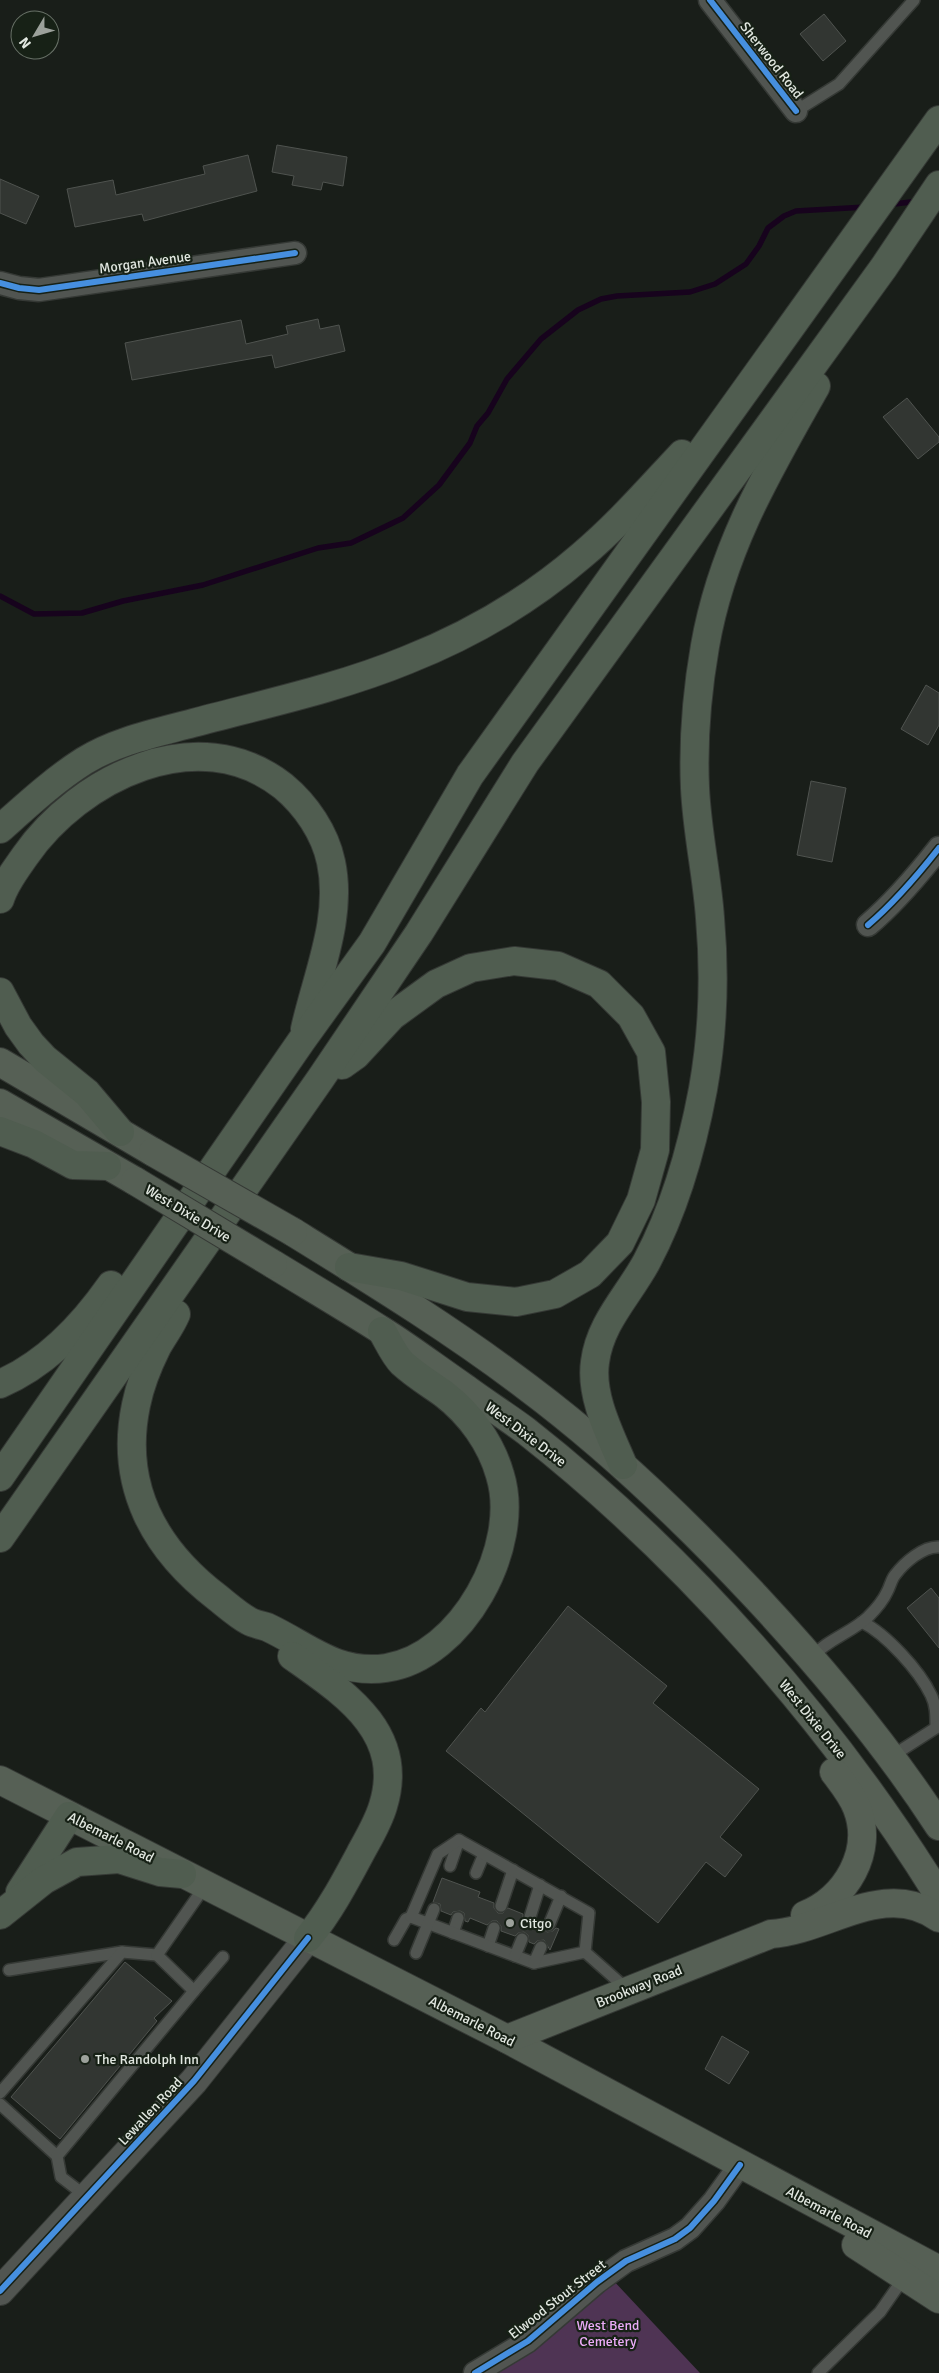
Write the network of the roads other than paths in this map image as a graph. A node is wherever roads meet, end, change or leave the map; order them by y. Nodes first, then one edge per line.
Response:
1 (710, 0) edge
2 (914, 0) edge
3 (796, 111) joint
4 (939, 120) edge
5 (939, 186) edge
6 (295, 253) dead end
7 (884, 267) junction
8 (0, 283) edge
9 (798, 317) junction
10 (0, 829) edge
11 (939, 848) edge
12 (0, 899) edge
13 (868, 925) dead end
14 (0, 992) edge
15 (302, 1040) junction
16 (0, 1062) edge
17 (321, 1078) junction
18 (0, 1103) edge
19 (0, 1131) edge
20 (120, 1132) junction
21 (107, 1166) junction
22 (165, 1237) junction
23 (349, 1267) junction
24 (189, 1270) junction
25 (382, 1330) junction
26 (0, 1384) edge
27 (623, 1465) junction
28 (0, 1477) edge
29 (0, 1538) edge
30 (939, 1547) edge
31 (250, 1622) junction
32 (862, 1622) junction
33 (812, 1657) junction
34 (806, 1710) junction
35 (938, 1726) edge
36 (892, 1756) junction
37 (0, 1780) edge
38 (935, 1811) edge
39 (69, 1816) junction
40 (459, 1840) junction
41 (484, 1854) junction
42 (450, 1866) dead end
43 (513, 1870) junction
44 (476, 1873) dead end
45 (194, 1880) junction
46 (540, 1885) junction
47 (561, 1896) junction
48 (939, 1896) edge
49 (501, 1906) dead end
50 (434, 1909) dead end
51 (6, 1910) edge
52 (411, 1917) junction
53 (530, 1917) dead end
54 (458, 1918) dead end
55 (939, 1918) edge
56 (428, 1924) junction
57 (549, 1925) dead end
58 (494, 1928) dead end
59 (453, 1933) junction
60 (771, 1934) junction
61 (308, 1938) junction
62 (522, 1939) dead end
63 (394, 1940) dead end
64 (488, 1946) junction
65 (541, 1946) dead end
66 (122, 1952) junction
67 (585, 1952) junction
68 (416, 1953) dead end
69 (157, 1955) junction
70 (515, 1956) junction
71 (223, 1957) dead end
72 (534, 1963) junction
73 (9, 1970) dead end
74 (628, 1990) junction
75 (194, 1991) junction
76 (507, 2039) junction
77 (0, 2093) edge
78 (0, 2104) edge
79 (57, 2156) junction
80 (740, 2165) junction
81 (87, 2197) junction
82 (822, 2209) junction
83 (939, 2270) edge
84 (905, 2276) junction
85 (0, 2291) edge
86 (939, 2299) edge
87 (475, 2373) edge
88 (818, 2373) edge

1 - 3 street, Sherwood Road
2 - 3 lane
4 - 9 highway
5 - 7 highway
6 - 8 street, Morgan Avenue
7 - 17 highway
7 - 27 highway
9 - 10 highway
9 - 15 highway
11 - 13 street
12 - 15 highway
14 - 20 highway
15 - 22 highway
16 - 20 main road
17 - 23 highway
17 - 24 highway
18 - 21 main road, West Dixie Drive
19 - 21 highway
20 - 23 main road, bridge
21 - 25 main road, West Dixie Drive, bridge
22 - 26 highway
22 - 28 highway
23 - 27 main road
24 - 29 highway
24 - 31 highway
25 - 31 highway
25 - 34 main road, West Dixie Drive
27 - 33 main road
30 - 32 lane
31 - 61 highway
32 - 33 lane
32 - 35 lane
33 - 36 main road
34 - 48 main road, West Dixie Drive
34 - 60 main road
35 - 36 lane
36 - 38 main road
37 - 39 main road, Albemarle Road
39 - 45 main road, Albemarle Road
39 - 51 highway
40 - 41 lane
40 - 42 lane
40 - 52 lane
41 - 43 lane
41 - 44 lane
43 - 46 lane
43 - 49 lane
45 - 51 highway
45 - 61 main road, Albemarle Road
45 - 69 lane
46 - 47 lane
46 - 53 lane
47 - 57 lane
47 - 67 lane
50 - 56 lane
52 - 56 lane
52 - 63 lane
54 - 59 lane
55 - 60 main road
56 - 59 lane
56 - 68 lane
58 - 64 lane
59 - 64 lane
60 - 74 main road, Brookway Road
61 - 76 main road, Albemarle Road
61 - 81 street, Lewallen Road
62 - 70 lane
64 - 70 lane
65 - 72 lane
66 - 69 lane
66 - 73 lane
66 - 77 lane
67 - 72 lane
67 - 74 lane
69 - 75 lane
70 - 72 lane
71 - 75 lane
74 - 76 main road, Brookway Road
75 - 79 lane
76 - 80 main road, Albemarle Road
78 - 79 lane
79 - 81 lane
80 - 82 main road, Albemarle Road
80 - 87 street, Elwood Stout Street
81 - 85 street, Lewallen Road
82 - 83 main road, Albemarle Road
82 - 84 main road
84 - 86 main road
84 - 88 lane

